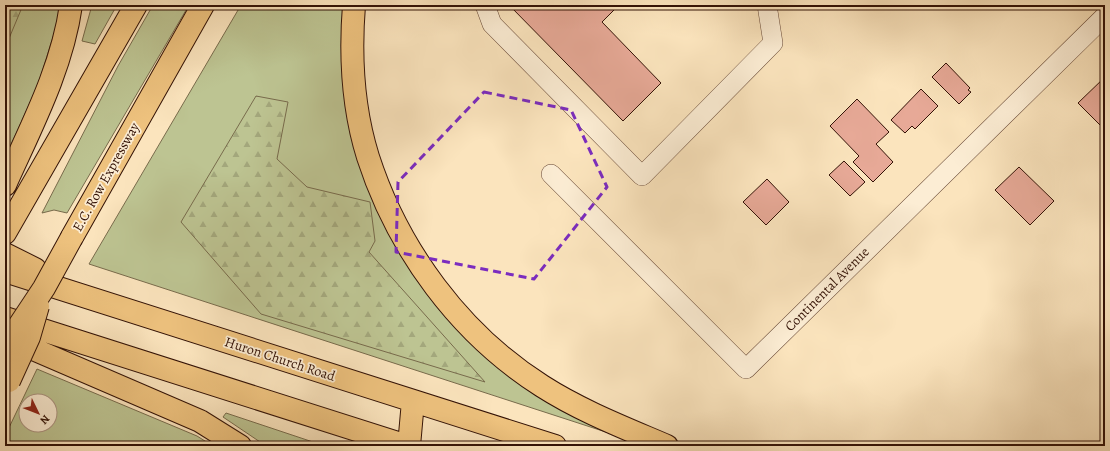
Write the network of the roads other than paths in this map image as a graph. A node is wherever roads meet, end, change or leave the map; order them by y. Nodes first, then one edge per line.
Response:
1 (71, 5) edge
2 (136, 5) edge
3 (203, 5) edge
4 (354, 5) edge
5 (485, 5) edge
6 (767, 5) edge
7 (1105, 16) edge
8 (551, 174) dead end
9 (5, 185) edge
10 (5, 233) edge
11 (5, 254) edge
12 (5, 271) edge
13 (44, 288) junction
14 (101, 302) junction
15 (5, 318) edge
16 (5, 334) edge
17 (5, 347) edge
18 (7, 386) edge
19 (413, 401) junction
20 (240, 446) edge
21 (408, 446) edge
22 (555, 446) edge
23 (667, 446) edge

1 - 9 highway
2 - 10 highway
3 - 13 highway, E.C. Row Expressway, bridge
4 - 23 highway
5 - 6 street
7 - 8 street, Continental Avenue
11 - 14 highway
12 - 14 highway, Huron Church Road
13 - 17 highway, E.C. Row Expressway, bridge
13 - 18 highway, bridge
14 - 19 highway, Huron Church Road
15 - 21 highway
16 - 20 highway
19 - 21 highway
19 - 22 highway, Huron Church Road

